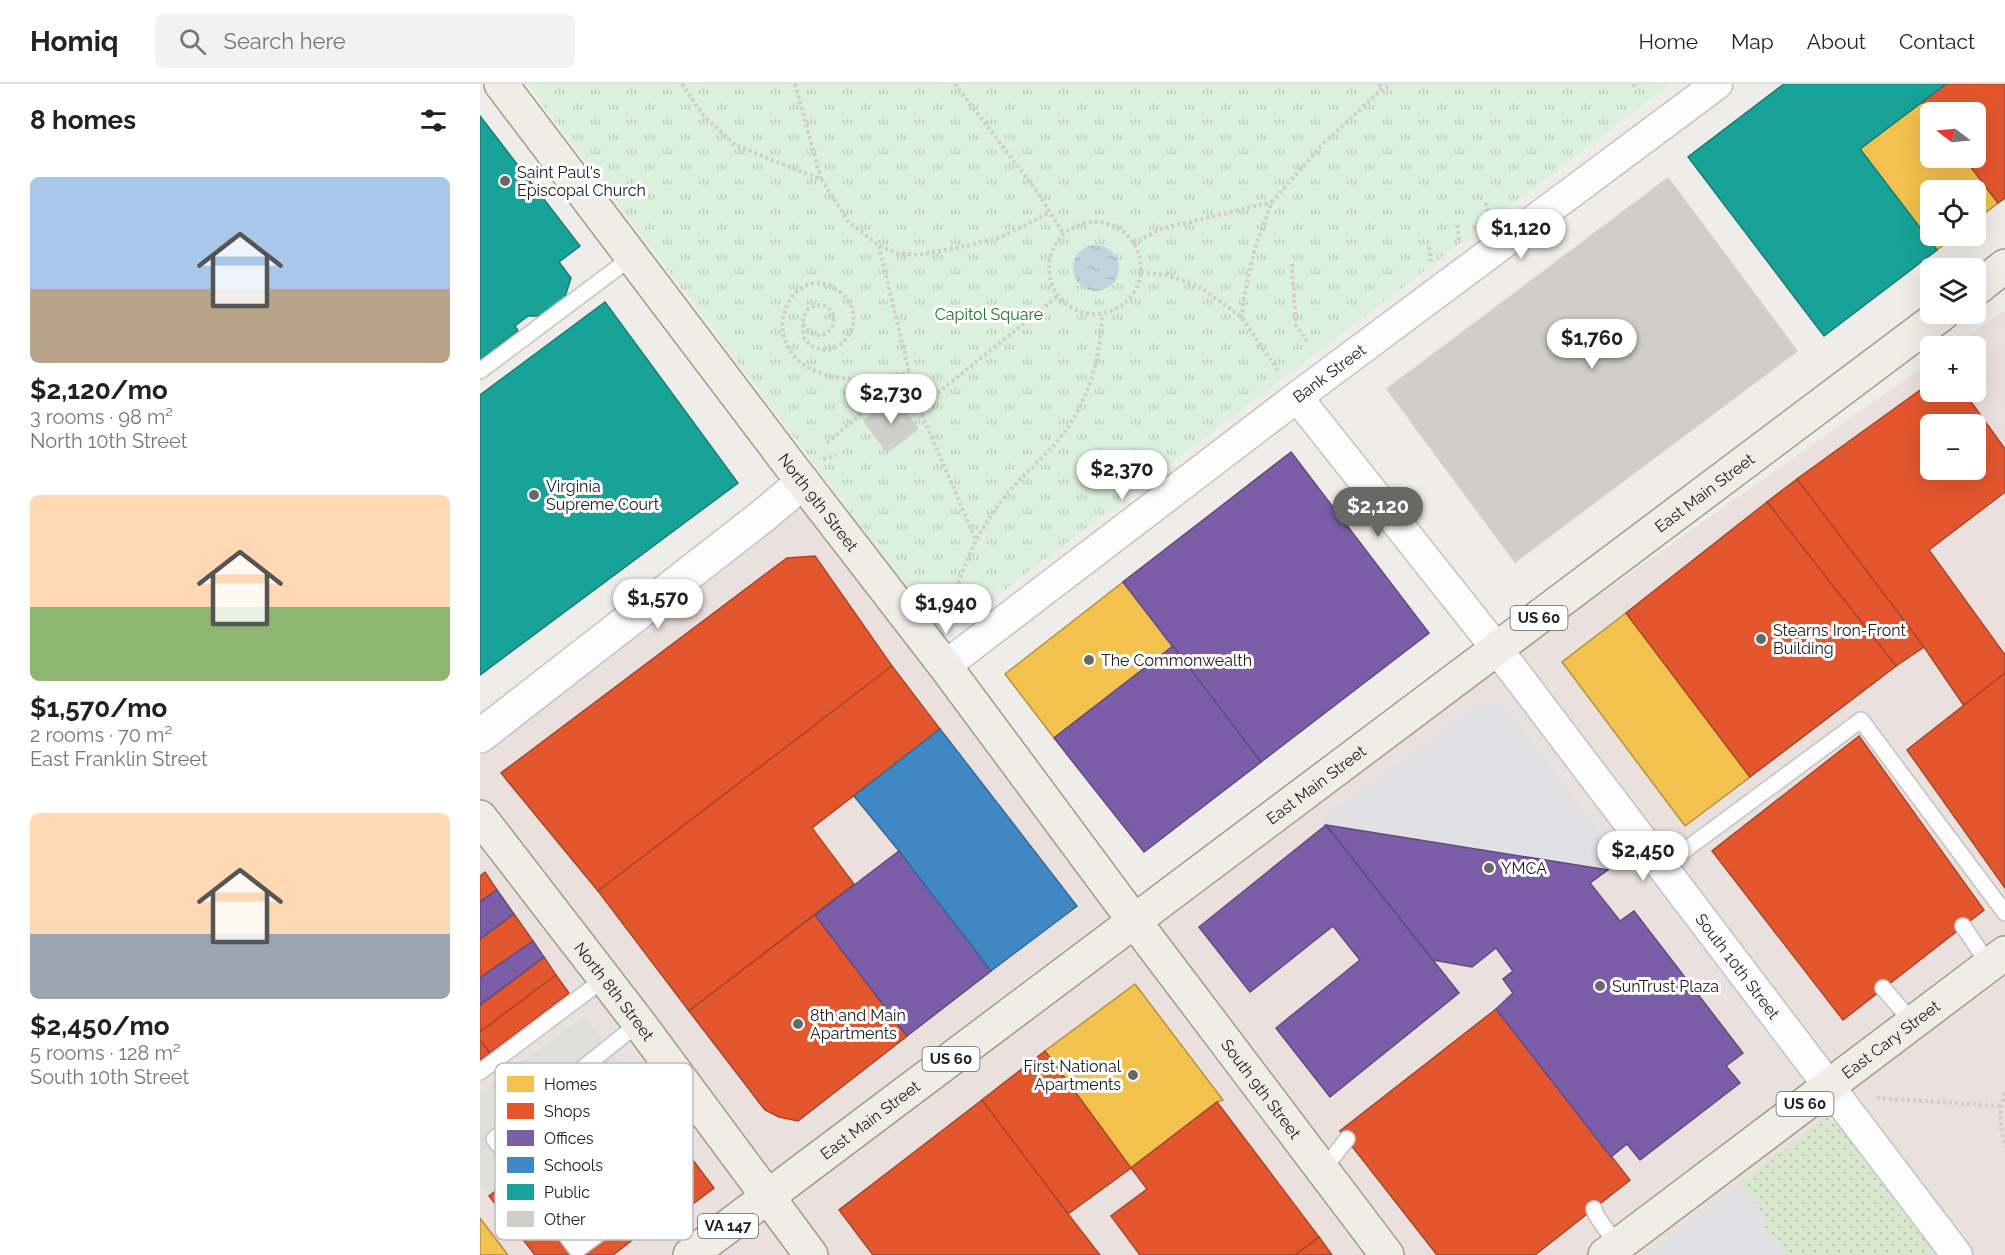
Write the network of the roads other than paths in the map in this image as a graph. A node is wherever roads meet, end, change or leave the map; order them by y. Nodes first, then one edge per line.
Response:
1 (501, 84) edge
2 (1717, 84) edge
3 (632, 257) junction
4 (2005, 266) edge
5 (1986, 281) edge
6 (1929, 324) edge
7 (480, 371) edge
8 (1297, 397) junction
9 (803, 482) junction
10 (1497, 649) junction
11 (945, 666) junction
12 (480, 736) edge
13 (480, 817) edge
14 (1662, 867) junction
15 (2005, 913) edge
16 (1135, 922) junction
17 (1963, 926) dead end
18 (1997, 959) edge
19 (604, 979) junction
20 (1883, 988) dead end
21 (639, 1023) junction
22 (1913, 1023) junction
23 (589, 1063) edge
24 (668, 1063) edge
25 (480, 1072) edge
26 (1829, 1086) junction
27 (693, 1096) edge
28 (1347, 1139) dead end
29 (1323, 1170) junction
30 (767, 1197) junction
31 (1594, 1209) dead end
32 (569, 1240) edge
33 (591, 1240) edge
34 (1611, 1250) edge
35 (690, 1255) edge
36 (811, 1255) edge
37 (1387, 1255) edge
38 (1957, 1255) edge

1 - 3 main road, North 9th Street
2 - 8 street, Bank Street
3 - 7 lane
3 - 9 main road, North 9th Street
4 - 5 main road
6 - 10 main road, East Main Street / US 60
8 - 10 street, South 10th Street
8 - 11 street, Bank Street
9 - 11 main road, North 9th Street
9 - 12 street
10 - 14 street, South 10th Street
10 - 16 main road, East Main Street / US 60
11 - 16 main road, North 9th Street
13 - 19 main road, North 8th Street
14 - 15 lane
14 - 26 street, South 10th Street
16 - 29 main road, South 9th Street
16 - 30 main road, East Main Street / US 60
17 - 18 lane
18 - 22 main road, East Cary Street / US 60
19 - 21 main road, North 8th Street
19 - 25 lane
20 - 22 lane
21 - 23 lane
21 - 24 main road, North 8th Street
22 - 26 main road, East Cary Street / US 60
26 - 34 main road, East Cary Street / US 60
26 - 38 street, South 10th Street
27 - 30 main road, North 8th Street
28 - 29 lane
29 - 37 main road, South 9th Street
30 - 35 main road, East Main Street / VA 147
30 - 36 main road, North 8th Street
31 - 34 lane
32 - 33 lane

